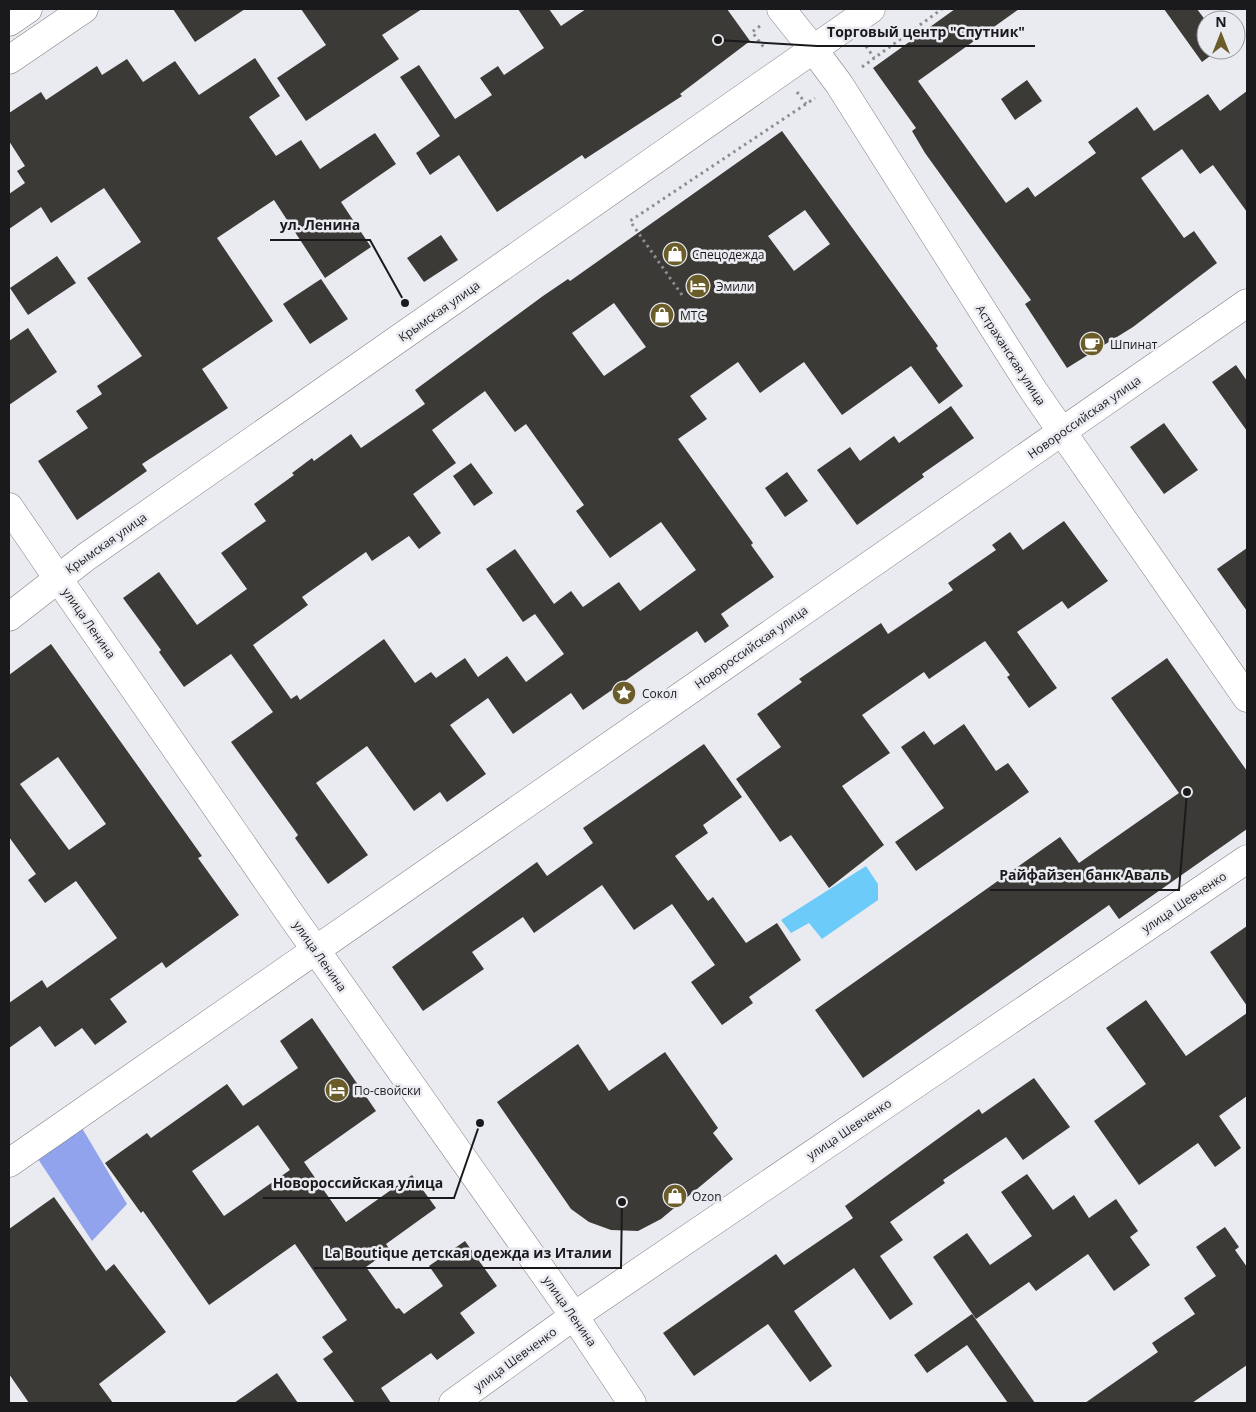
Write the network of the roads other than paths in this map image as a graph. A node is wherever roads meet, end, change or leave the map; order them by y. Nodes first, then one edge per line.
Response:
1 (28, 9) edge
2 (84, 9) edge
3 (781, 9) edge
4 (871, 9) edge
5 (9, 22) edge
6 (813, 49) junction
7 (9, 60) edge
8 (1247, 303) edge
9 (1062, 432) junction
10 (9, 507) edge
11 (57, 577) junction
12 (9, 617) edge
13 (1247, 698) edge
14 (1247, 859) edge
15 (315, 949) junction
16 (9, 1163) edge
17 (574, 1316) junction
18 (453, 1403) edge
19 (632, 1403) edge

1 - 5 street
2 - 7 street
3 - 6 street, Астраханская улица
4 - 6 street, Крымская улица
6 - 9 street, Астраханская улица
6 - 11 street, Крымская улица
8 - 9 street, Новороссийская улица
9 - 13 street, Астраханская улица
9 - 15 street, Новороссийская улица
10 - 11 street, улица Ленина
11 - 12 street, Крымская улица
11 - 15 street, улица Ленина
14 - 17 street, улица Шевченко
15 - 16 street, Новороссийская улица
15 - 17 street, улица Ленина
17 - 18 street, улица Шевченко
17 - 19 street, улица Ленина

